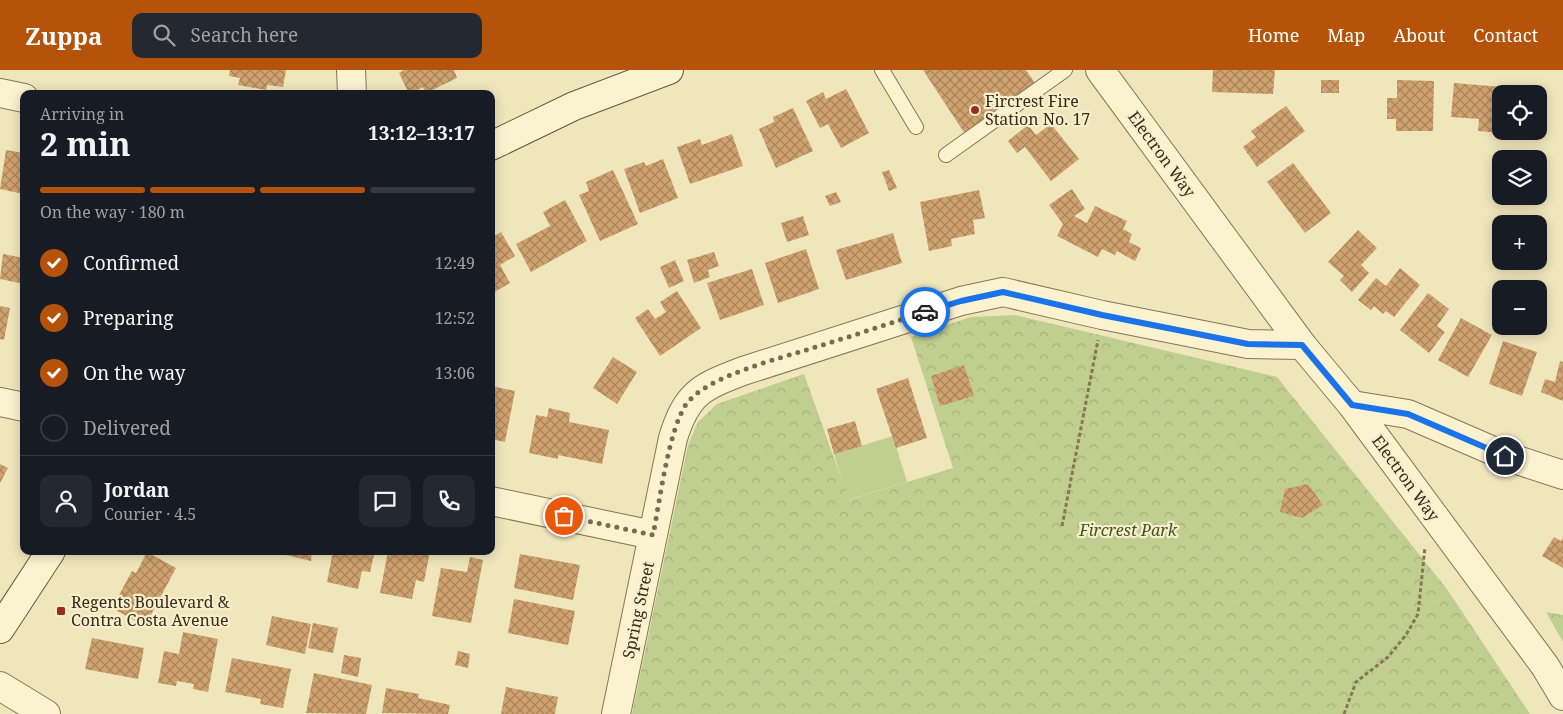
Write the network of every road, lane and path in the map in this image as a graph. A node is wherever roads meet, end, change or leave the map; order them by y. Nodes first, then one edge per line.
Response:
1 (351, 70) edge
2 (669, 70) edge
3 (882, 70) edge
4 (1065, 70) edge
5 (1100, 70) edge
6 (352, 90) edge
7 (0, 93) edge
8 (20, 97) edge
9 (916, 127) dead end
10 (495, 144) edge
11 (946, 155) dead end
12 (1102, 315) junction
13 (1302, 345) junction
14 (0, 402) edge
15 (1352, 405) junction
16 (20, 406) edge
17 (1563, 475) edge
18 (495, 502) edge
19 (1429, 510) junction
20 (1062, 526) dead end
21 (653, 535) junction
22 (48, 555) edge
23 (0, 629) edge
24 (0, 686) edge
25 (1563, 696) edge
26 (38, 712) edge
27 (616, 714) edge
28 (1344, 714) edge

1 - 6 street
2 - 10 street
3 - 9 lane
4 - 11 lane
5 - 13 street, Electron Way
7 - 8 street
12 - 13 street, Spring Street
12 - 20 path
12 - 21 street, Spring Street
13 - 15 street, Electron Way
14 - 16 street
15 - 17 street
15 - 19 street, Electron Way
18 - 21 street
19 - 25 street, Electron Way
19 - 28 path
21 - 27 street, Spring Street
22 - 23 street
24 - 26 street

